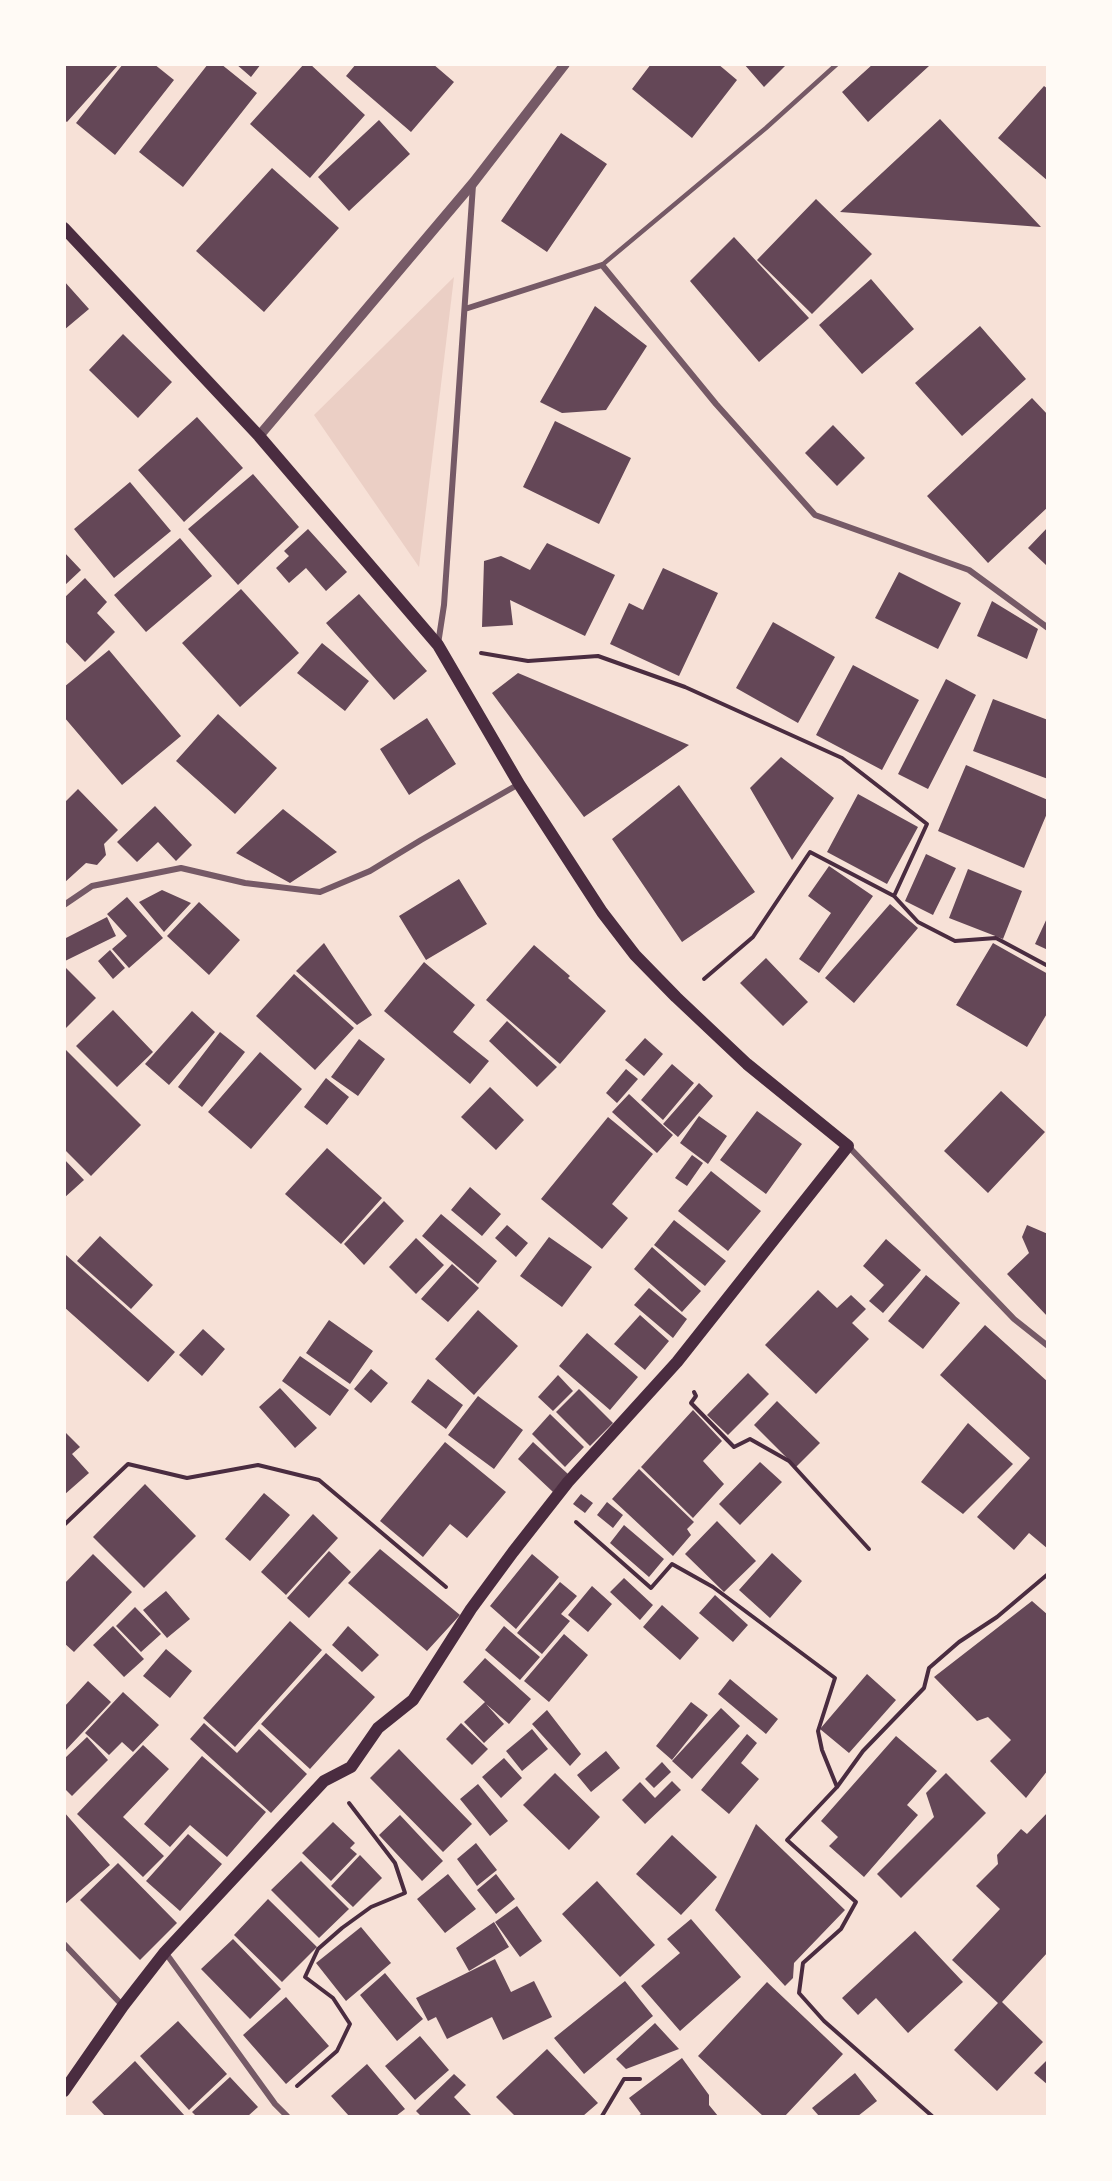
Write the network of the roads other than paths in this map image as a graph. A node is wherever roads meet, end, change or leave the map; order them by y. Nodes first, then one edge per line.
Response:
1 (837, 64) edge
2 (558, 67) edge
3 (473, 183) junction
4 (64, 228) edge
5 (602, 265) junction
6 (465, 309) junction
7 (259, 436) junction
8 (1047, 628) edge
9 (438, 645) junction
10 (519, 784) junction
11 (64, 905) edge
12 (848, 1146) junction
13 (1047, 1346) edge
14 (64, 1944) edge
15 (165, 1952) junction
16 (123, 2006) junction
17 (64, 2091) edge
18 (287, 2116) edge

1 - 5 lane
2 - 3 street
3 - 6 street
3 - 7 street
4 - 7 main road
5 - 6 street
5 - 8 street
6 - 9 street
7 - 9 main road
9 - 10 main road
10 - 11 street
10 - 12 main road
12 - 13 street
12 - 15 main road
14 - 16 street
15 - 16 main road
15 - 18 street
16 - 17 main road

